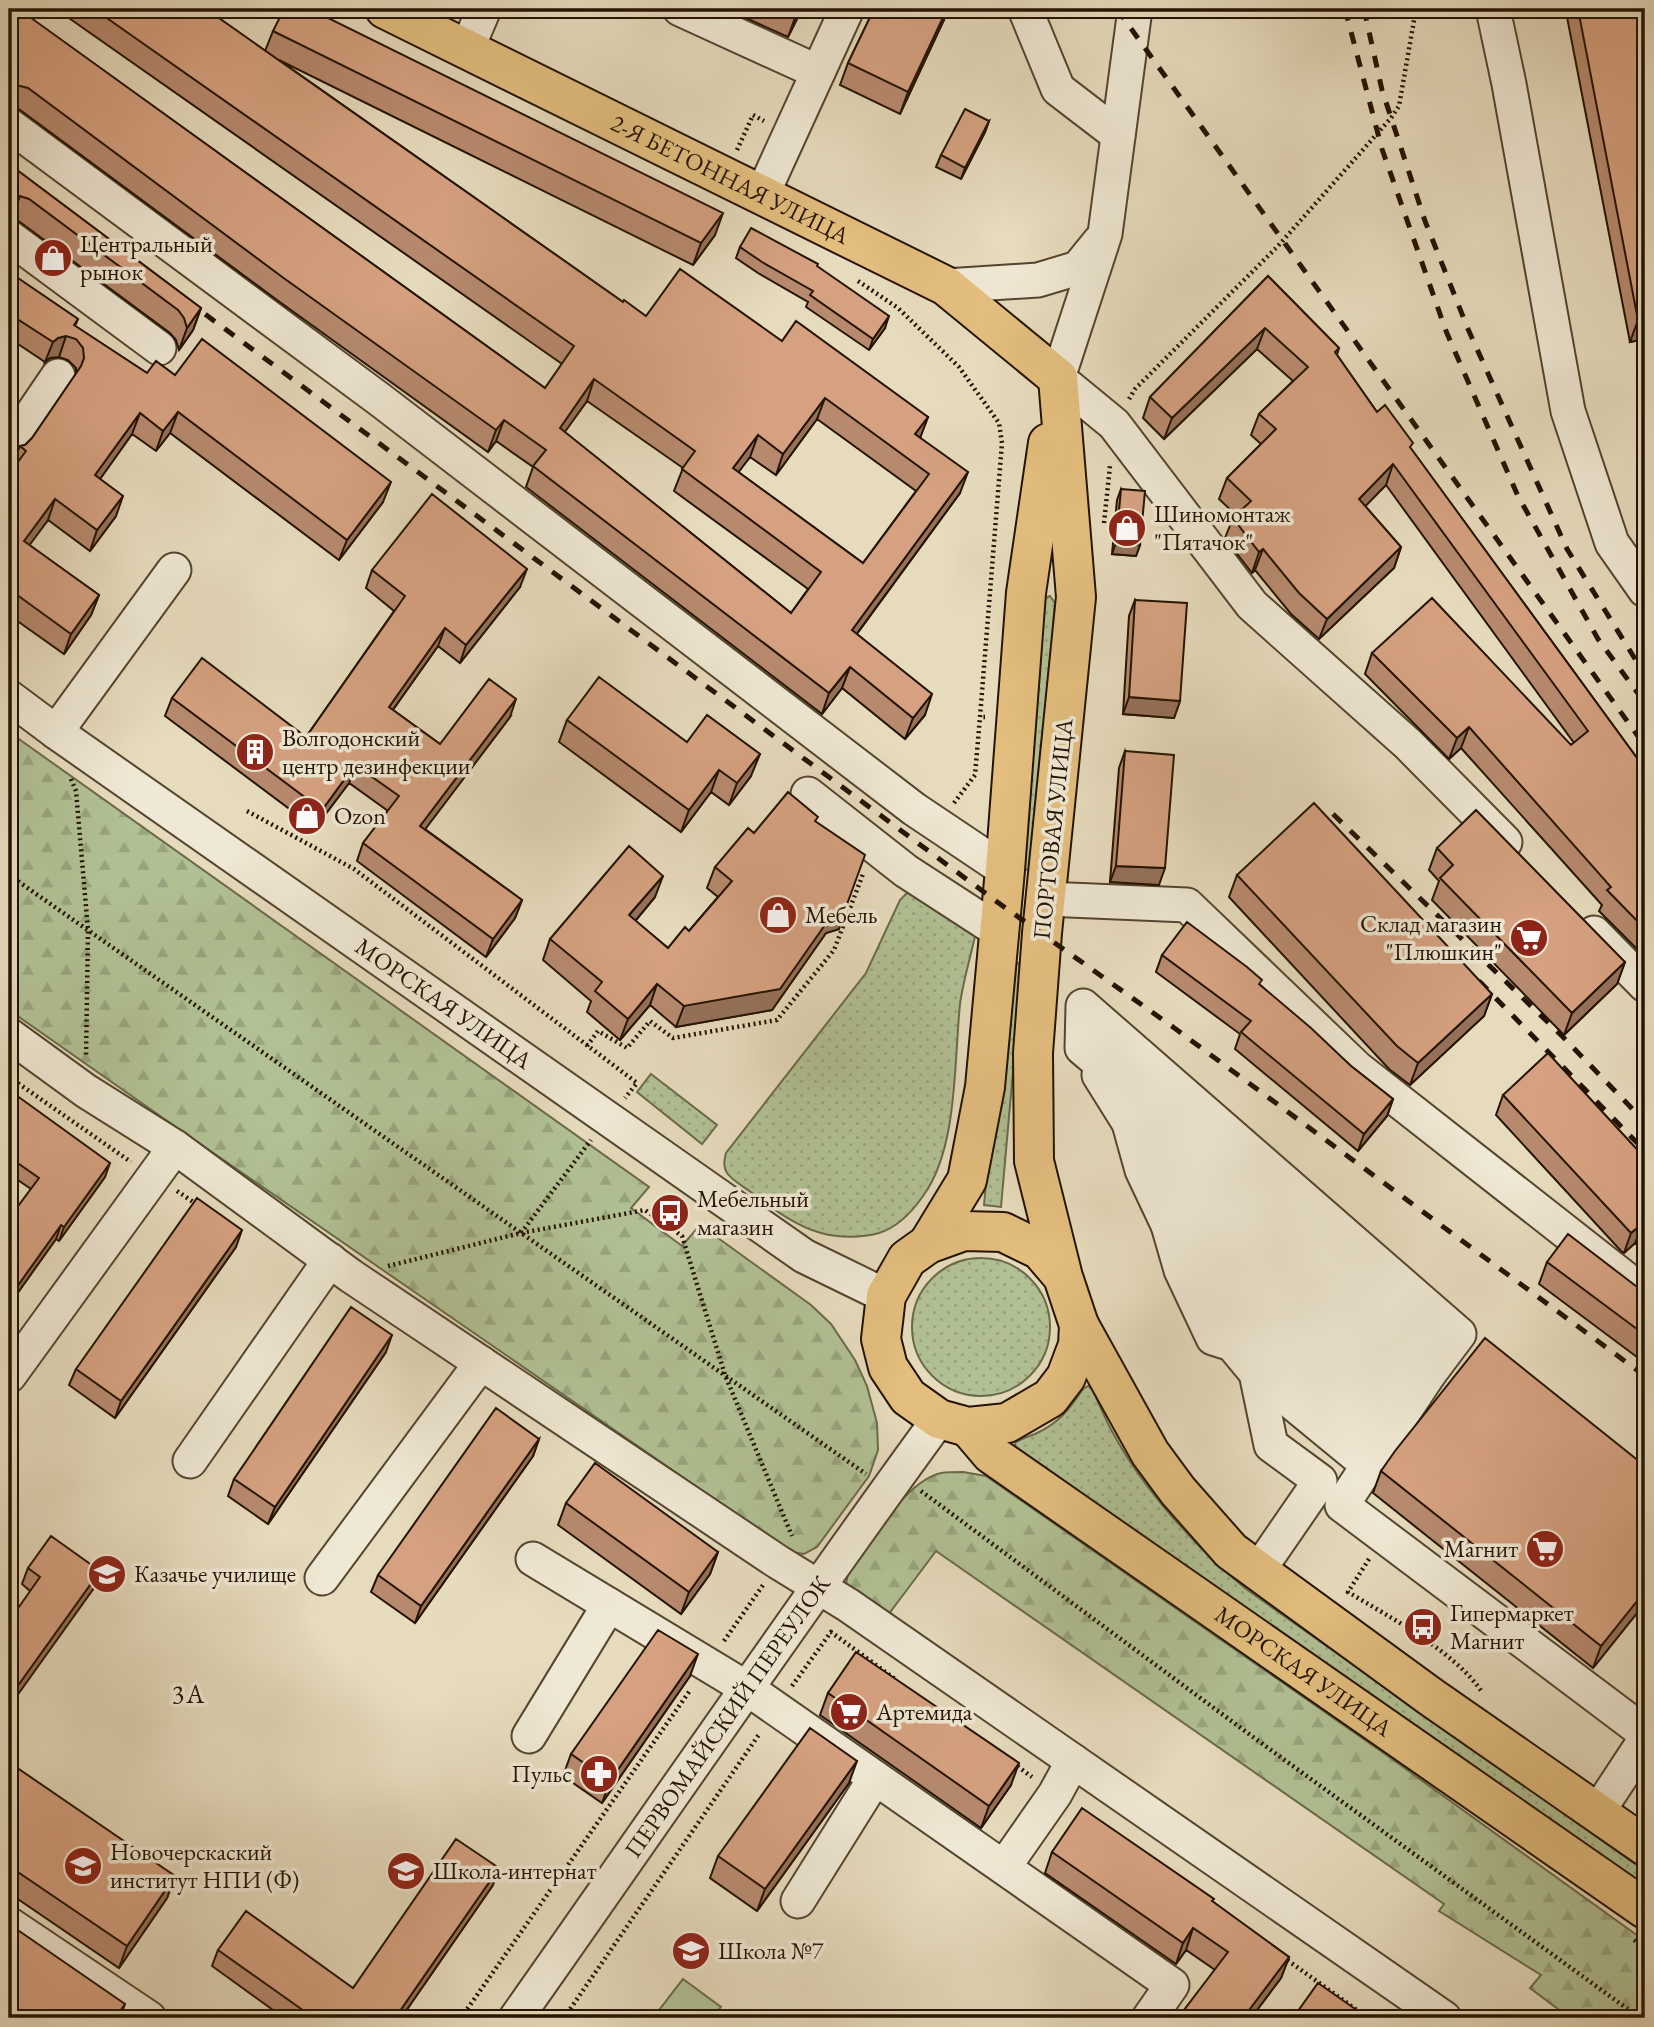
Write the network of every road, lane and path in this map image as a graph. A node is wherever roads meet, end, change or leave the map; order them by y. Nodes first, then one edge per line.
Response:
1 (385, 9) edge
2 (484, 9) edge
3 (680, 9) edge
4 (847, 9) edge
5 (1025, 9) edge
6 (1135, 9) edge
7 (1493, 9) edge
8 (467, 49) junction
9 (818, 72) junction
10 (9, 125) edge
11 (1118, 135) junction
12 (762, 195) junction
13 (1105, 234) junction
14 (9, 237) edge
15 (946, 286) junction
16 (159, 348) dead end
17 (58, 376) dead end
18 (1058, 378) junction
19 (9, 448) edge
20 (174, 570) dead end
21 (1645, 590) edge
22 (1026, 593) junction
23 (1076, 597) junction
24 (9, 697) edge
25 (980, 717) dead end
26 (56, 732) junction
27 (808, 794) dead end
28 (938, 825) junction
29 (1522, 860) edge
30 (1005, 870) junction
31 (9, 875) edge
32 (901, 880) junction
33 (1046, 899) junction
34 (1569, 908) edge
35 (88, 930) junction
36 (1000, 932) junction
37 (1645, 985) edge
38 (9, 1035) edge
39 (587, 1046) dead end
40 (9, 1077) edge
41 (86, 1091) junction
42 (1137, 1112) junction
43 (174, 1147) junction
44 (1151, 1159) junction
45 (153, 1177) junction
46 (185, 1196) dead end
47 (1177, 1216) junction
48 (521, 1233) junction
49 (928, 1244) junction
50 (1189, 1260) junction
51 (341, 1268) junction
52 (1063, 1277) junction
53 (1645, 1294) edge
54 (886, 1296) junction
55 (1079, 1325) junction
56 (1265, 1361) junction
57 (481, 1363) junction
58 (725, 1375) junction
59 (9, 1376) edge
60 (1407, 1408) junction
61 (954, 1423) junction
62 (190, 1461) dead end
63 (869, 1476) dead end
64 (914, 1486) dead end
65 (1372, 1555) dead end
66 (533, 1559) dead end
67 (778, 1562) junction
68 (1258, 1571) junction
69 (322, 1577) dead end
70 (818, 1586) junction
71 (609, 1605) junction
72 (708, 1665) junction
73 (748, 1689) junction
74 (1483, 1694) dead end
75 (1645, 1733) edge
76 (529, 1735) dead end
77 (1645, 1740) edge
78 (1073, 1761) junction
79 (875, 1778) junction
80 (1597, 1813) junction
81 (1645, 1846) edge
82 (1004, 1867) junction
83 (797, 1901) dead end
84 (1645, 1909) edge
85 (9, 1924) edge
86 (149, 2018) edge
87 (461, 2018) edge
88 (516, 2018) edge
89 (1149, 2018) edge
90 (1444, 2018) edge
91 (1640, 2018) edge

1 - 8 main road, 2-Я БЕТОННАЯ УЛИЦА
2 - 8 street
3 - 9 street
4 - 9 street
5 - 11 street
6 - 11 street, ПОРТОВАЯ УЛИЦА
7 - 21 street
8 - 12 main road, 2-Я БЕТОННАЯ УЛИЦА
9 - 12 street
10 - 28 street
11 - 13 street, ПОРТОВАЯ УЛИЦА
12 - 15 main road, 2-Я БЕТОННАЯ УЛИЦА
13 - 15 street
13 - 18 street, ПОРТОВАЯ УЛИЦА
14 - 16 street
15 - 18 main road, 2-Я БЕТОННАЯ УЛИЦА
17 - 19 street
18 - 22 main road, ПОРТОВАЯ УЛИЦА
18 - 23 main road, ПОРТОВАЯ УЛИЦА
18 - 29 street
20 - 26 street
22 - 23 main road
22 - 30 main road, ПОРТОВАЯ УЛИЦА
23 - 33 main road, ПОРТОВАЯ УЛИЦА
24 - 26 street, МОРСКАЯ УЛИЦА
25 - 28 path
26 - 35 path
26 - 54 street, МОРСКАЯ УЛИЦА
27 - 32 street
28 - 30 street
30 - 36 main road, ПОРТОВАЯ УЛИЦА
31 - 35 path
32 - 36 street
32 - 39 path
33 - 52 main road, ПОРТОВАЯ УЛИЦА
33 - 53 street
34 - 37 street
35 - 41 path
35 - 48 path
36 - 49 main road, ПОРТОВАЯ УЛИЦА
38 - 41 street
40 - 45 path
41 - 43 street
42 - 44 street
42 - 60 street
42 - 60 street
43 - 45 street
43 - 51 street
44 - 47 street
44 - 60 street
45 - 46 path
45 - 59 street
47 - 50 street
47 - 60 street
48 - 51 path
48 - 58 path
48 - 58 path
49 - 52 main road
49 - 54 main road
50 - 56 street
50 - 60 street
51 - 57 street
51 - 62 street
52 - 55 main road
54 - 61 main road
55 - 61 main road
55 - 68 main road
56 - 60 street
56 - 68 street
57 - 67 street
57 - 69 street
58 - 63 path
58 - 67 path
60 - 75 street
61 - 70 street, ПЕРВОМАЙСКИЙ ПЕРЕУЛОК
61 - 84 main road, МОРСКАЯ УЛИЦА
64 - 91 path
65 - 74 path
66 - 71 street
67 - 70 street
67 - 72 path
68 - 80 main road
70 - 73 street, ПЕРВОМАЙСКИЙ ПЕРЕУЛОК
70 - 78 street
71 - 72 street
71 - 76 street
72 - 73 street
72 - 87 path
73 - 79 street
73 - 88 street, ПЕРВОМАЙСКИЙ ПЕРЕУЛОК
77 - 80 street
78 - 82 street
78 - 90 street
79 - 82 street
79 - 83 street
80 - 81 main road
82 - 89 street
85 - 86 street

